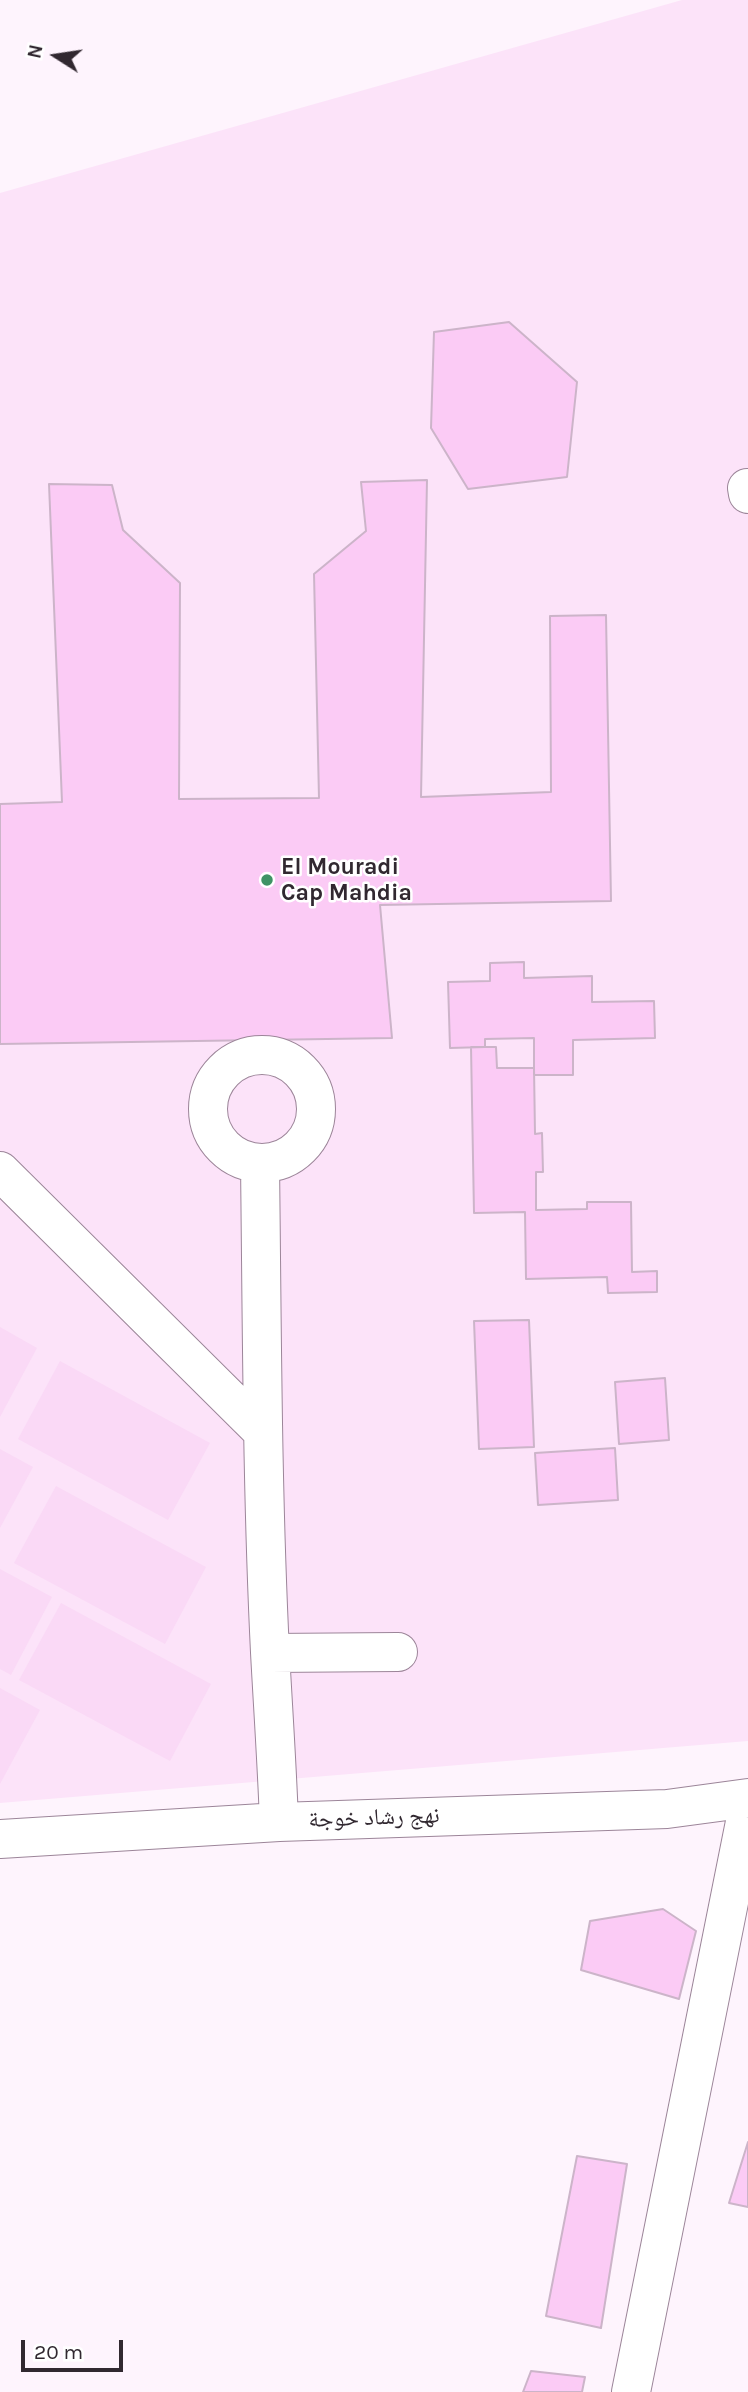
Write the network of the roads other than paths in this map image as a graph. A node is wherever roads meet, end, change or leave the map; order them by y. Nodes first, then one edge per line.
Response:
1 (260, 1163) dead end
2 (0, 1171) edge
3 (263, 1432) junction
4 (398, 1652) dead end
5 (270, 1653) junction
6 (748, 1798) edge
7 (748, 1807) edge
8 (279, 1822) junction
9 (0, 1839) edge
10 (631, 2392) edge

1 - 3 street
2 - 3 street
3 - 5 street
4 - 5 street
5 - 8 street
6 - 8 street, نهج رشاد خوجة
7 - 10 street
8 - 9 street, نهج رشاد خوجة

